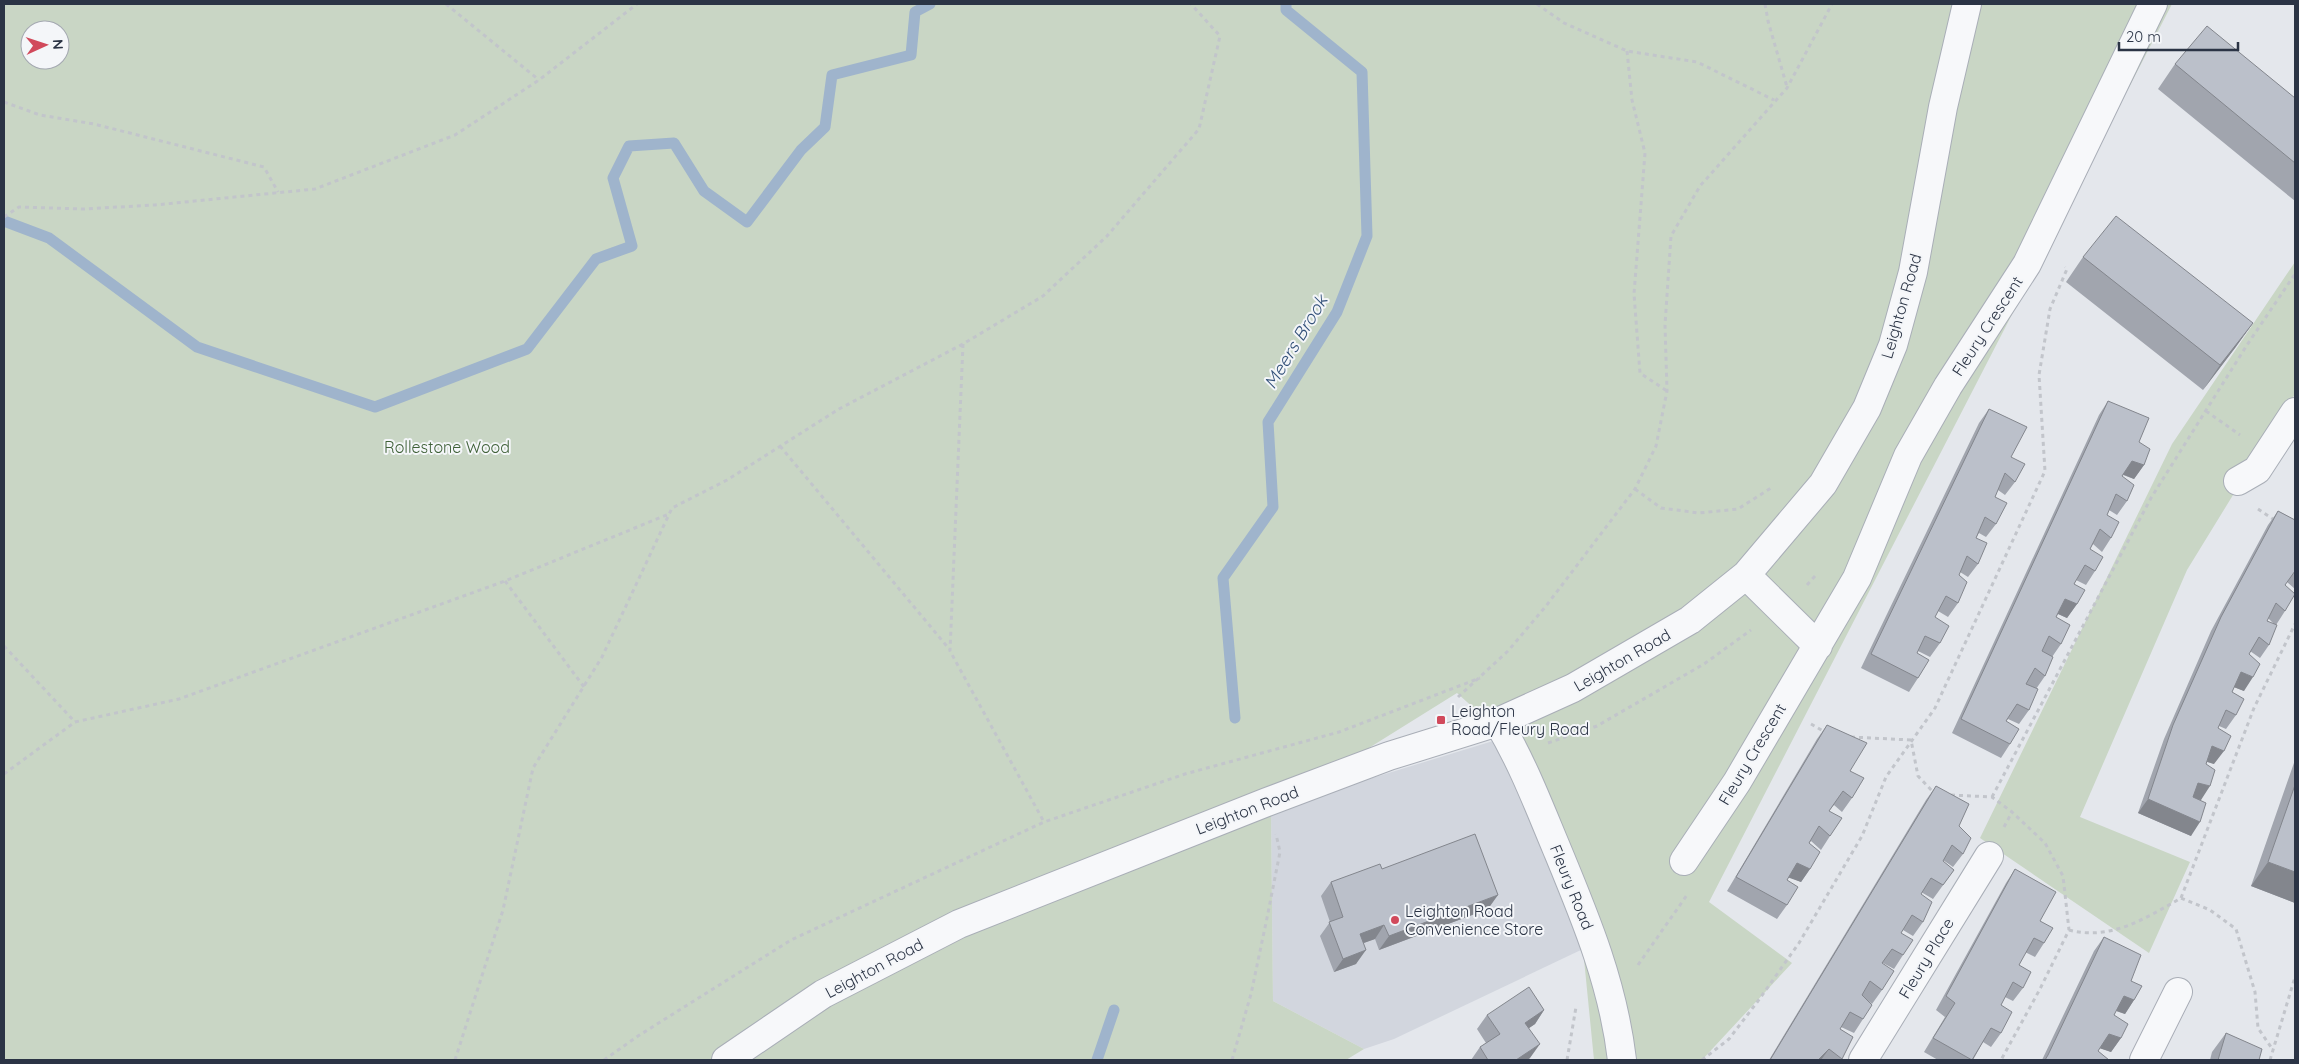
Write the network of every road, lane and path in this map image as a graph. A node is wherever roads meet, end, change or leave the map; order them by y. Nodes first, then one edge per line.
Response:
1 (446, 4) edge
2 (637, 4) edge
3 (1191, 4) edge
4 (1537, 4) edge
5 (1765, 4) edge
6 (1832, 4) edge
7 (1967, 4) edge
8 (2153, 4) edge
9 (1627, 51) junction
10 (539, 80) junction
11 (1788, 88) junction
12 (1774, 100) junction
13 (4, 102) edge
14 (278, 192) junction
15 (4, 217) edge
16 (2036, 246) junction
17 (2295, 274) edge
18 (962, 344) junction
19 (1667, 391) junction
20 (2295, 412) edge
21 (780, 446) junction
22 (2238, 481) joint
23 (1776, 484) dead end
24 (1634, 489) junction
25 (669, 514) junction
26 (2280, 524) edge
27 (1746, 574) junction
28 (505, 581) junction
29 (2295, 624) edge
30 (4, 646) edge
31 (1818, 646) junction
32 (950, 650) junction
33 (1480, 678) junction
34 (584, 687) junction
35 (1457, 698) dead end
36 (1782, 704) junction
37 (76, 722) junction
38 (1498, 722) junction
39 (1832, 733) edge
40 (1841, 735) edge
41 (1911, 740) junction
42 (4, 774) edge
43 (1992, 797) junction
44 (1267, 802) junction
45 (1044, 822) junction
46 (1989, 856) dead end
47 (1684, 861) joint
48 (2181, 898) junction
49 (2069, 930) junction
50 (2295, 977) edge
51 (2178, 992) dead end
52 (1613, 1001) junction
53 (2273, 1050) junction
54 (455, 1060) edge
55 (604, 1060) edge
56 (726, 1060) edge
57 (1232, 1060) edge
58 (1622, 1060) edge
59 (1702, 1060) edge
60 (1863, 1060) edge
61 (2001, 1060) edge
62 (2144, 1060) edge
63 (2270, 1060) edge

1 - 10 path
2 - 10 path
3 - 18 path
4 - 9 path
5 - 11 path
6 - 11 path
7 - 27 street, Leighton Road
8 - 16 street, Fleury Crescent
9 - 12 path
9 - 19 path
10 - 14 path
11 - 12 path
12 - 19 path
13 - 14 path
14 - 15 path
16 - 31 street, Fleury Crescent
16 - 41 path
17 - 43 path
18 - 21 path
18 - 32 path
19 - 24 path
20 - 22 street
21 - 25 path
21 - 32 path
22 - 26 path
23 - 24 path
24 - 33 path
25 - 28 path
25 - 34 path
27 - 31 street
27 - 38 street, Leighton Road
28 - 34 path
28 - 37 path
29 - 48 path
30 - 37 path
31 - 36 street, Fleury Crescent
32 - 45 path
33 - 35 path
33 - 45 path
34 - 54 path
36 - 39 path
36 - 47 street, Fleury Crescent
37 - 42 path
38 - 44 street, Leighton Road
38 - 52 street, Fleury Road
40 - 41 path
41 - 43 path
41 - 59 path
43 - 49 path
44 - 56 street, Leighton Road
44 - 57 path
45 - 55 path
46 - 60 street, Fleury Place
47 - 52 path
48 - 49 path
48 - 53 path
49 - 61 path
50 - 53 path
51 - 62 street
52 - 58 street, Fleury Road
53 - 63 path

